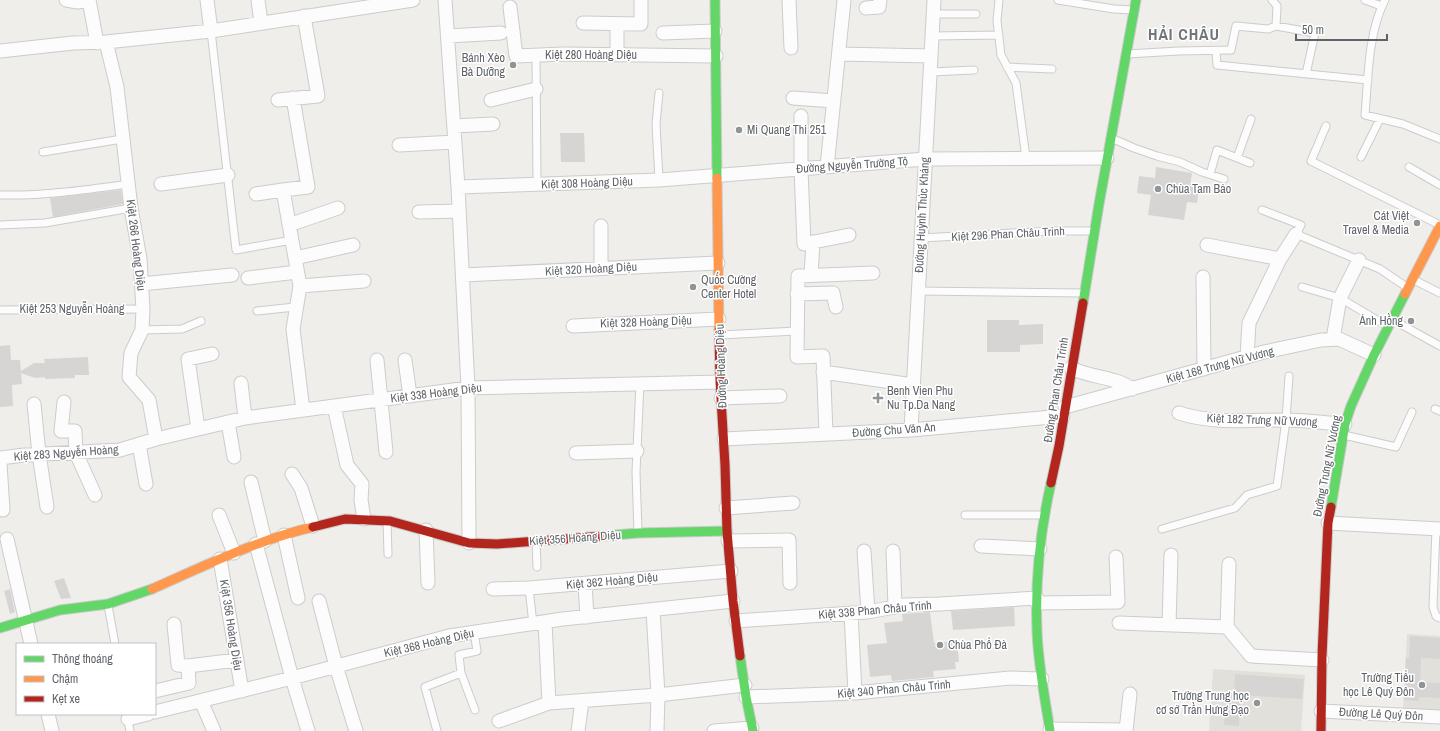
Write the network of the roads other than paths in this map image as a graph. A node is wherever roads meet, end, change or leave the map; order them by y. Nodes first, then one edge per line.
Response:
1 (66, 0) edge
2 (88, 0) edge
3 (207, 0) edge
4 (258, 0) edge
5 (413, 0) edge
6 (445, 0) edge
7 (641, 0) edge
8 (715, 0) edge
9 (790, 0) edge
10 (844, 0) edge
11 (880, 0) edge
12 (934, 0) edge
13 (999, 0) edge
14 (1058, 0) edge
15 (1136, 0) edge
16 (1272, 0) edge
17 (1365, 0) edge
18 (374, 3) edge
19 (1383, 3) edge
20 (510, 7) dead end
21 (866, 8) dead end
22 (1134, 10) junction
23 (933, 14) junction
24 (976, 14) dead end
25 (304, 16) junction
26 (261, 23) junction
27 (583, 23) dead end
28 (617, 24) junction
29 (1276, 26) junction
30 (211, 31) junction
31 (715, 31) junction
32 (501, 33) dead end
33 (663, 33) dead end
34 (448, 36) junction
35 (932, 36) junction
36 (999, 36) junction
37 (102, 42) junction
38 (791, 48) dead end
39 (0, 51) edge
40 (1216, 51) junction
41 (839, 54) junction
42 (1126, 54) junction
43 (536, 55) junction
44 (617, 55) junction
45 (716, 56) junction
46 (931, 56) junction
47 (1007, 67) junction
48 (1052, 69) dead end
49 (974, 70) dead end
50 (930, 72) junction
51 (1306, 74) junction
52 (1368, 80) junction
53 (536, 89) junction
54 (659, 93) dead end
55 (293, 98) junction
56 (793, 98) dead end
57 (278, 100) dead end
58 (491, 100) dead end
59 (834, 102) junction
60 (801, 116) dead end
61 (1251, 119) dead end
62 (1380, 119) junction
63 (493, 124) dead end
64 (454, 126) junction
65 (1326, 126) dead end
66 (122, 138) junction
67 (1111, 138) junction
68 (1440, 139) edge
69 (455, 142) junction
70 (399, 145) dead end
71 (43, 152) dead end
72 (1361, 157) dead end
73 (1026, 158) junction
74 (1107, 158) junction
75 (1237, 158) junction
76 (925, 159) junction
77 (1250, 163) dead end
78 (828, 166) junction
79 (1409, 167) dead end
80 (801, 168) junction
81 (1210, 174) junction
82 (228, 175) junction
83 (717, 175) junction
84 (1224, 179) dead end
85 (659, 180) junction
86 (128, 184) junction
87 (161, 184) dead end
88 (537, 184) junction
89 (1440, 185) edge
90 (458, 187) junction
91 (283, 190) junction
92 (256, 194) dead end
93 (0, 195) edge
94 (131, 208) junction
95 (338, 208) dead end
96 (1262, 210) dead end
97 (459, 211) junction
98 (419, 212) dead end
99 (0, 225) edge
100 (289, 226) junction
101 (601, 226) dead end
102 (1440, 228) edge
103 (1094, 230) junction
104 (1296, 234) junction
105 (849, 235) dead end
106 (921, 238) junction
107 (292, 240) junction
108 (813, 242) junction
109 (353, 245) dead end
110 (1207, 245) dead end
111 (295, 258) junction
112 (1280, 259) junction
113 (1359, 260) junction
114 (718, 263) junction
115 (601, 268) junction
116 (297, 272) junction
117 (873, 273) dead end
118 (232, 275) dead end
119 (463, 275) junction
120 (811, 275) junction
121 (1203, 277) dead end
122 (248, 278) dead end
123 (1412, 279) junction
124 (364, 281) dead end
125 (141, 284) junction
126 (300, 286) junction
127 (1302, 287) dead end
128 (1408, 288) junction
129 (918, 291) junction
130 (1084, 293) junction
131 (1440, 293) edge
132 (798, 294) junction
133 (1340, 298) junction
134 (296, 307) junction
135 (836, 307) dead end
136 (143, 309) junction
137 (0, 310) edge
138 (257, 311) dead end
139 (719, 319) junction
140 (201, 321) dead end
141 (1391, 324) junction
142 (573, 326) dead end
143 (142, 330) junction
144 (797, 331) junction
145 (720, 335) junction
146 (1333, 339) junction
147 (1440, 346) edge
148 (212, 354) dead end
149 (1374, 355) junction
150 (1247, 357) junction
151 (377, 360) dead end
152 (405, 360) dead end
153 (1071, 368) junction
154 (1204, 369) junction
155 (823, 372) junction
156 (1289, 376) dead end
157 (720, 382) junction
158 (241, 383) dead end
159 (640, 383) junction
160 (913, 384) junction
161 (468, 388) junction
162 (1132, 389) junction
163 (410, 396) junction
164 (780, 396) dead end
165 (721, 398) junction
166 (381, 399) junction
167 (64, 402) dead end
168 (34, 404) dead end
169 (334, 406) junction
170 (303, 410) junction
171 (1064, 411) junction
172 (1179, 412) dead end
173 (1412, 412) dead end
174 (245, 418) junction
175 (1286, 420) junction
176 (228, 422) junction
177 (198, 429) junction
178 (911, 430) junction
179 (1344, 430) junction
180 (826, 434) junction
181 (156, 439) junction
182 (724, 440) junction
183 (139, 444) junction
184 (637, 451) junction
185 (386, 452) dead end
186 (76, 453) junction
187 (576, 453) dead end
188 (39, 454) junction
189 (234, 457) dead end
190 (0, 458) edge
191 (0, 464) edge
192 (292, 474) dead end
193 (251, 482) dead end
194 (146, 484) dead end
195 (95, 495) dead end
196 (793, 504) dead end
197 (47, 507) dead end
198 (726, 508) junction
199 (4, 510) dead end
200 (219, 515) dead end
201 (965, 515) dead end
202 (1044, 515) junction
203 (364, 519) junction
204 (387, 521) junction
205 (1328, 523) junction
206 (313, 526) junction
207 (1162, 529) dead end
208 (1438, 529) edge
209 (426, 530) junction
210 (638, 534) junction
211 (284, 535) junction
212 (727, 536) junction
213 (7, 539) dead end
214 (536, 541) junction
215 (261, 542) junction
216 (470, 543) junction
217 (981, 546) dead end
218 (1040, 549) junction
219 (864, 551) dead end
220 (893, 551) dead end
221 (234, 553) junction
222 (388, 554) dead end
223 (1171, 555) dead end
224 (1116, 557) dead end
225 (220, 559) junction
226 (1229, 564) dead end
227 (537, 566) dead end
228 (730, 571) junction
229 (428, 583) dead end
230 (790, 583) dead end
231 (585, 584) junction
232 (529, 588) junction
233 (493, 589) dead end
234 (298, 598) dead end
235 (1037, 600) junction
236 (319, 601) dead end
237 (733, 601) junction
238 (108, 604) junction
239 (895, 607) junction
240 (653, 610) junction
241 (868, 612) junction
242 (851, 613) junction
243 (587, 617) junction
244 (1440, 618) edge
245 (25, 621) junction
246 (736, 621) junction
247 (539, 623) junction
248 (1119, 623) dead end
249 (174, 624) dead end
250 (1169, 625) junction
251 (1227, 627) junction
252 (0, 628) edge
253 (474, 632) junction
254 (31, 643) edge
255 (115, 643) edge
256 (237, 660) junction
257 (1322, 660) junction
258 (188, 666) junction
259 (336, 666) junction
260 (461, 673) junction
261 (292, 678) junction
262 (1042, 679) junction
263 (242, 690) junction
264 (156, 691) edge
265 (745, 691) junction
266 (854, 693) junction
267 (1130, 694) dead end
268 (658, 695) junction
269 (201, 701) junction
270 (582, 701) junction
271 (549, 703) junction
272 (475, 710) dead end
273 (1321, 711) junction
274 (156, 712) edge
275 (48, 715) edge
276 (145, 715) edge
277 (1440, 717) edge
278 (128, 721) edge
279 (498, 721) dead end
280 (752, 729) edge
281 (1050, 730) edge
282 (1126, 730) edge
283 (52, 731) edge
284 (214, 731) edge
285 (308, 731) edge
286 (356, 731) edge
287 (437, 731) edge
288 (578, 731) edge
289 (657, 731) edge
290 (714, 731) edge
291 (1321, 731) edge

1 - 2 street
2 - 37 street, Kiệt 266 Hoàng Diệu
3 - 30 street
4 - 26 street
5 - 18 street
6 - 34 street
7 - 28 street
8 - 31 street, Đường Hoàng Diệu
9 - 38 street
10 - 41 street
11 - 21 street
12 - 23 street, Đường Huỳnh Thúc Kháng
13 - 36 lane
14 - 22 lane
15 - 22 street, Đường Phan Châu Trinh
16 - 29 lane
17 - 19 lane
18 - 25 street
19 - 52 lane
20 - 43 street, Kiệt 280 Hoàng Diệu
22 - 42 street, Đường Phan Châu Trinh
23 - 24 lane
23 - 35 street, Đường Huỳnh Thúc Kháng
25 - 26 street
25 - 55 street
26 - 30 street
27 - 28 street
28 - 44 street
29 - 40 lane
29 - 51 lane
30 - 37 street
30 - 82 lane
31 - 33 street
31 - 45 street, Đường Hoàng Diệu
32 - 34 street
34 - 64 street
35 - 36 lane
35 - 46 street, Đường Huỳnh Thúc Kháng
36 - 47 lane
37 - 39 street
37 - 66 street, Kiệt 266 Hoàng Diệu
40 - 42 lane
40 - 51 lane
41 - 46 street
41 - 59 street
42 - 67 street, Đường Phan Châu Trinh
43 - 44 street, Kiệt 280 Hoàng Diệu
43 - 53 lane
44 - 45 street, Kiệt 280 Hoàng Diệu
45 - 83 street, Đường Hoàng Diệu
46 - 50 street, Đường Huỳnh Thúc Kháng
47 - 48 lane
47 - 73 lane
49 - 50 lane
50 - 76 street, Đường Huỳnh Thúc Kháng
51 - 52 lane
52 - 62 lane
53 - 58 street
53 - 88 lane
54 - 85 lane
55 - 57 street
55 - 91 street
56 - 59 street
59 - 78 street
60 - 80 street
61 - 75 lane
62 - 68 lane
62 - 72 lane
63 - 64 street
64 - 69 street
65 - 102 lane
66 - 71 lane
66 - 86 street, Kiệt 266 Hoàng Diệu
67 - 74 street, Đường Phan Châu Trinh
67 - 81 lane
69 - 70 street
69 - 90 street
73 - 74 street, Đường Nguyễn Trường Tộ
73 - 76 street, Đường Nguyễn Trường Tộ
74 - 103 street, Đường Phan Châu Trinh
75 - 77 lane
75 - 81 lane
76 - 78 street, Đường Nguyễn Trường Tộ
76 - 106 street, Đường Huỳnh Thúc Kháng
78 - 80 street, Đường Nguyễn Trường Tộ
79 - 89 lane
80 - 83 street, Đường Nguyễn Trường Tộ
80 - 108 street
81 - 84 lane
82 - 87 street
82 - 107 lane
83 - 85 street, Kiệt 308 Hoàng Diệu
83 - 114 street, Đường Hoàng Diệu
85 - 88 street, Kiệt 308 Hoàng Diệu
86 - 93 lane
86 - 94 street, Kiệt 266 Hoàng Diệu
88 - 90 street, Kiệt 308 Hoàng Diệu
90 - 97 street
91 - 92 street
91 - 100 street
94 - 99 lane
94 - 125 street, Kiệt 266 Hoàng Diệu
95 - 100 street
96 - 104 lane
97 - 98 street
97 - 119 street
100 - 107 street
101 - 115 street
102 - 123 street, Đường Trưng Nữ Vương
103 - 106 lane, Kiệt 296 Phan Châu Trinh
103 - 130 street, Đường Phan Châu Trinh
104 - 112 street
104 - 113 lane
105 - 108 street
106 - 129 street, Đường Huỳnh Thúc Kháng
107 - 111 street
108 - 120 street
109 - 111 street
110 - 112 street
111 - 116 street
112 - 150 street
113 - 128 lane
113 - 133 street
114 - 115 street, Kiệt 320 Hoàng Diệu
114 - 139 street, Đường Hoàng Diệu
115 - 119 street, Kiệt 320 Hoàng Diệu
116 - 122 street
116 - 126 street
117 - 120 street
118 - 125 street
119 - 161 street
120 - 132 street
121 - 154 street
123 - 128 street, Đường Trưng Nữ Vương
123 - 131 lane
124 - 126 street
125 - 136 street, Kiệt 266 Hoàng Diệu
126 - 134 street
127 - 133 lane
128 - 141 street, Đường Trưng Nữ Vương
129 - 130 lane
129 - 160 street, Đường Huỳnh Thúc Kháng
130 - 153 street, Đường Phan Châu Trinh
132 - 135 street
132 - 144 street
133 - 141 lane
133 - 146 street
134 - 138 lane
134 - 170 street
136 - 137 lane, Kiệt 253 Nguyễn Hoàng
136 - 143 street, Kiệt 266 Hoàng Diệu
139 - 142 street, Kiệt 328 Hoàng Diệu
139 - 145 street, Đường Hoàng Diệu
140 - 143 lane
141 - 147 lane
141 - 149 street, Đường Trưng Nữ Vương
143 - 181 street, Kiệt 266 Hoàng Diệu
144 - 145 lane
144 - 155 street
145 - 157 street, Đường Hoàng Diệu
146 - 149 street, Kiệt 168 Trưng Nữ Vương
146 - 150 street, Kiệt 168 Trưng Nữ Vương
148 - 177 street
149 - 179 street, Đường Trưng Nữ Vương
150 - 154 street, Kiệt 168 Trưng Nữ Vương
151 - 166 street
152 - 163 street
153 - 162 street
153 - 171 street, Đường Phan Châu Trinh
154 - 162 street, Kiệt 168 Trưng Nữ Vương
155 - 160 street
155 - 180 street
156 - 175 lane
157 - 159 street, Kiệt 338 Hoàng Diệu
157 - 165 street, Đường Hoàng Diệu
158 - 174 street
159 - 161 street, Kiệt 338 Hoàng Diệu
159 - 184 lane
160 - 178 street, Đường Huỳnh Thúc Kháng
161 - 163 street, Kiệt 338 Hoàng Diệu
161 - 216 street
162 - 171 street, Kiệt 168 Trưng Nữ Vương
163 - 166 street, Kiệt 338 Hoàng Diệu
164 - 165 street
165 - 182 street, Đường Hoàng Diệu
166 - 169 street, Kiệt 338 Hoàng Diệu
166 - 185 street
167 - 186 street
168 - 188 street
169 - 170 street, Kiệt 338 Hoàng Diệu
169 - 203 street
170 - 174 street, Kiệt 338 Hoàng Diệu
171 - 178 street, Đường Chu Văn An
171 - 202 street, Đường Phan Châu Trinh
172 - 175 street, Kiệt 182 Trưng Nữ Vương
173 - 179 lane
174 - 176 street, Kiệt 338 Hoàng Diệu
175 - 179 street, Kiệt 182 Trưng Nữ Vương
175 - 207 lane
176 - 177 street, Kiệt 338 Hoàng Diệu
176 - 189 street
177 - 181 street, Kiệt 338 Hoàng Diệu
178 - 180 street, Đường Chu Văn An
179 - 205 street, Đường Trưng Nữ Vương
180 - 182 street, Đường Chu Văn An
181 - 183 street, Kiệt 283 Nguyễn Hoàng
182 - 198 street, Đường Hoàng Diệu
183 - 186 street, Kiệt 283 Nguyễn Hoàng
183 - 194 street
184 - 187 street
184 - 210 lane
186 - 188 street, Kiệt 283 Nguyễn Hoàng
186 - 195 street
188 - 190 street, Kiệt 283 Nguyễn Hoàng
188 - 197 street
191 - 199 street
192 - 206 street
193 - 215 street
196 - 198 street
198 - 212 street, Đường Hoàng Diệu
200 - 221 street
201 - 202 lane
202 - 218 street, Đường Phan Châu Trinh
203 - 204 street, Kiệt 356 Hoàng Diệu
203 - 206 street, Kiệt 356 Hoàng Diệu
204 - 209 street, Kiệt 356 Hoàng Diệu
204 - 222 lane
205 - 208 street
205 - 257 street, Đường Trưng Nữ Vương
206 - 211 street, Kiệt 356 Hoàng Diệu
208 - 244 lane
209 - 216 street, Kiệt 356 Hoàng Diệu
209 - 229 street
210 - 212 street, Kiệt 356 Hoàng Diệu
210 - 214 street, Kiệt 356 Hoàng Diệu
211 - 215 street, Kiệt 356 Hoàng Diệu
211 - 234 street
212 - 228 street, Đường Hoàng Diệu
212 - 230 street
213 - 245 street
214 - 216 street, Kiệt 356 Hoàng Diệu
214 - 227 lane
215 - 221 street, Kiệt 356 Hoàng Diệu
215 - 261 street
217 - 218 street
218 - 235 street, Đường Phan Châu Trinh
219 - 241 street
220 - 239 street
221 - 225 street, Kiệt 356 Hoàng Diệu
223 - 250 street
224 - 235 street, Kiệt 338 Phan Châu Trinh
225 - 238 street, Kiệt 356 Hoàng Diệu
225 - 256 street, Kiệt 356 Hoàng Diệu
226 - 251 street
228 - 231 street, Kiệt 362 Hoàng Diệu
228 - 237 street, Đường Hoàng Diệu
231 - 232 street, Kiệt 362 Hoàng Diệu
231 - 243 street
232 - 233 street, Kiệt 362 Hoàng Diệu
232 - 247 lane
235 - 239 street, Kiệt 338 Phan Châu Trinh
235 - 262 street, Đường Phan Châu Trinh
236 - 259 street
237 - 240 street, Kiệt 368 Hoàng Diệu
237 - 246 street, Đường Hoàng Diệu
238 - 245 street, Kiệt 356 Hoàng Diệu
238 - 255 lane
239 - 241 street, Kiệt 338 Phan Châu Trinh
240 - 243 street, Kiệt 368 Hoàng Diệu
240 - 268 street
241 - 242 street, Kiệt 338 Phan Châu Trinh
242 - 246 street, Kiệt 338 Phan Châu Trinh
242 - 266 street
243 - 247 street, Kiệt 368 Hoàng Diệu
245 - 252 street, Kiệt 356 Hoàng Diệu
245 - 254 street
246 - 265 street, Đường Hoàng Diệu
247 - 253 street, Kiệt 368 Hoàng Diệu
247 - 271 street
248 - 250 street
249 - 258 street
250 - 251 street
251 - 257 street
253 - 259 street, Kiệt 368 Hoàng Diệu
253 - 260 lane
256 - 258 street
256 - 263 street, Kiệt 356 Hoàng Diệu
257 - 273 street, Đường Trưng Nữ Vương
258 - 264 street
259 - 261 street, Kiệt 368 Hoàng Diệu
259 - 286 street
260 - 272 lane
260 - 287 lane
261 - 263 street, Kiệt 368 Hoàng Diệu
261 - 285 street
262 - 266 street, Kiệt 340 Phan Châu Trinh
262 - 281 street, Đường Phan Châu Trinh
263 - 269 street, Kiệt 368 Hoàng Diệu
265 - 266 street, Kiệt 340 Phan Châu Trinh
265 - 268 street, Kiệt 340 Phan Châu Trinh
265 - 280 street, Đường Hoàng Diệu
267 - 282 street
268 - 270 street, Kiệt 340 Phan Châu Trinh
268 - 289 street
269 - 274 street, Kiệt 368 Hoàng Diệu
269 - 284 street
270 - 271 street, Kiệt 340 Phan Châu Trinh
270 - 288 street
271 - 279 street, Kiệt 340 Phan Châu Trinh
273 - 277 street, Đường Lê Quý Đôn
273 - 291 street, Đường Trưng Nữ Vương
275 - 283 street
276 - 278 street
280 - 290 street
281 - 282 street

